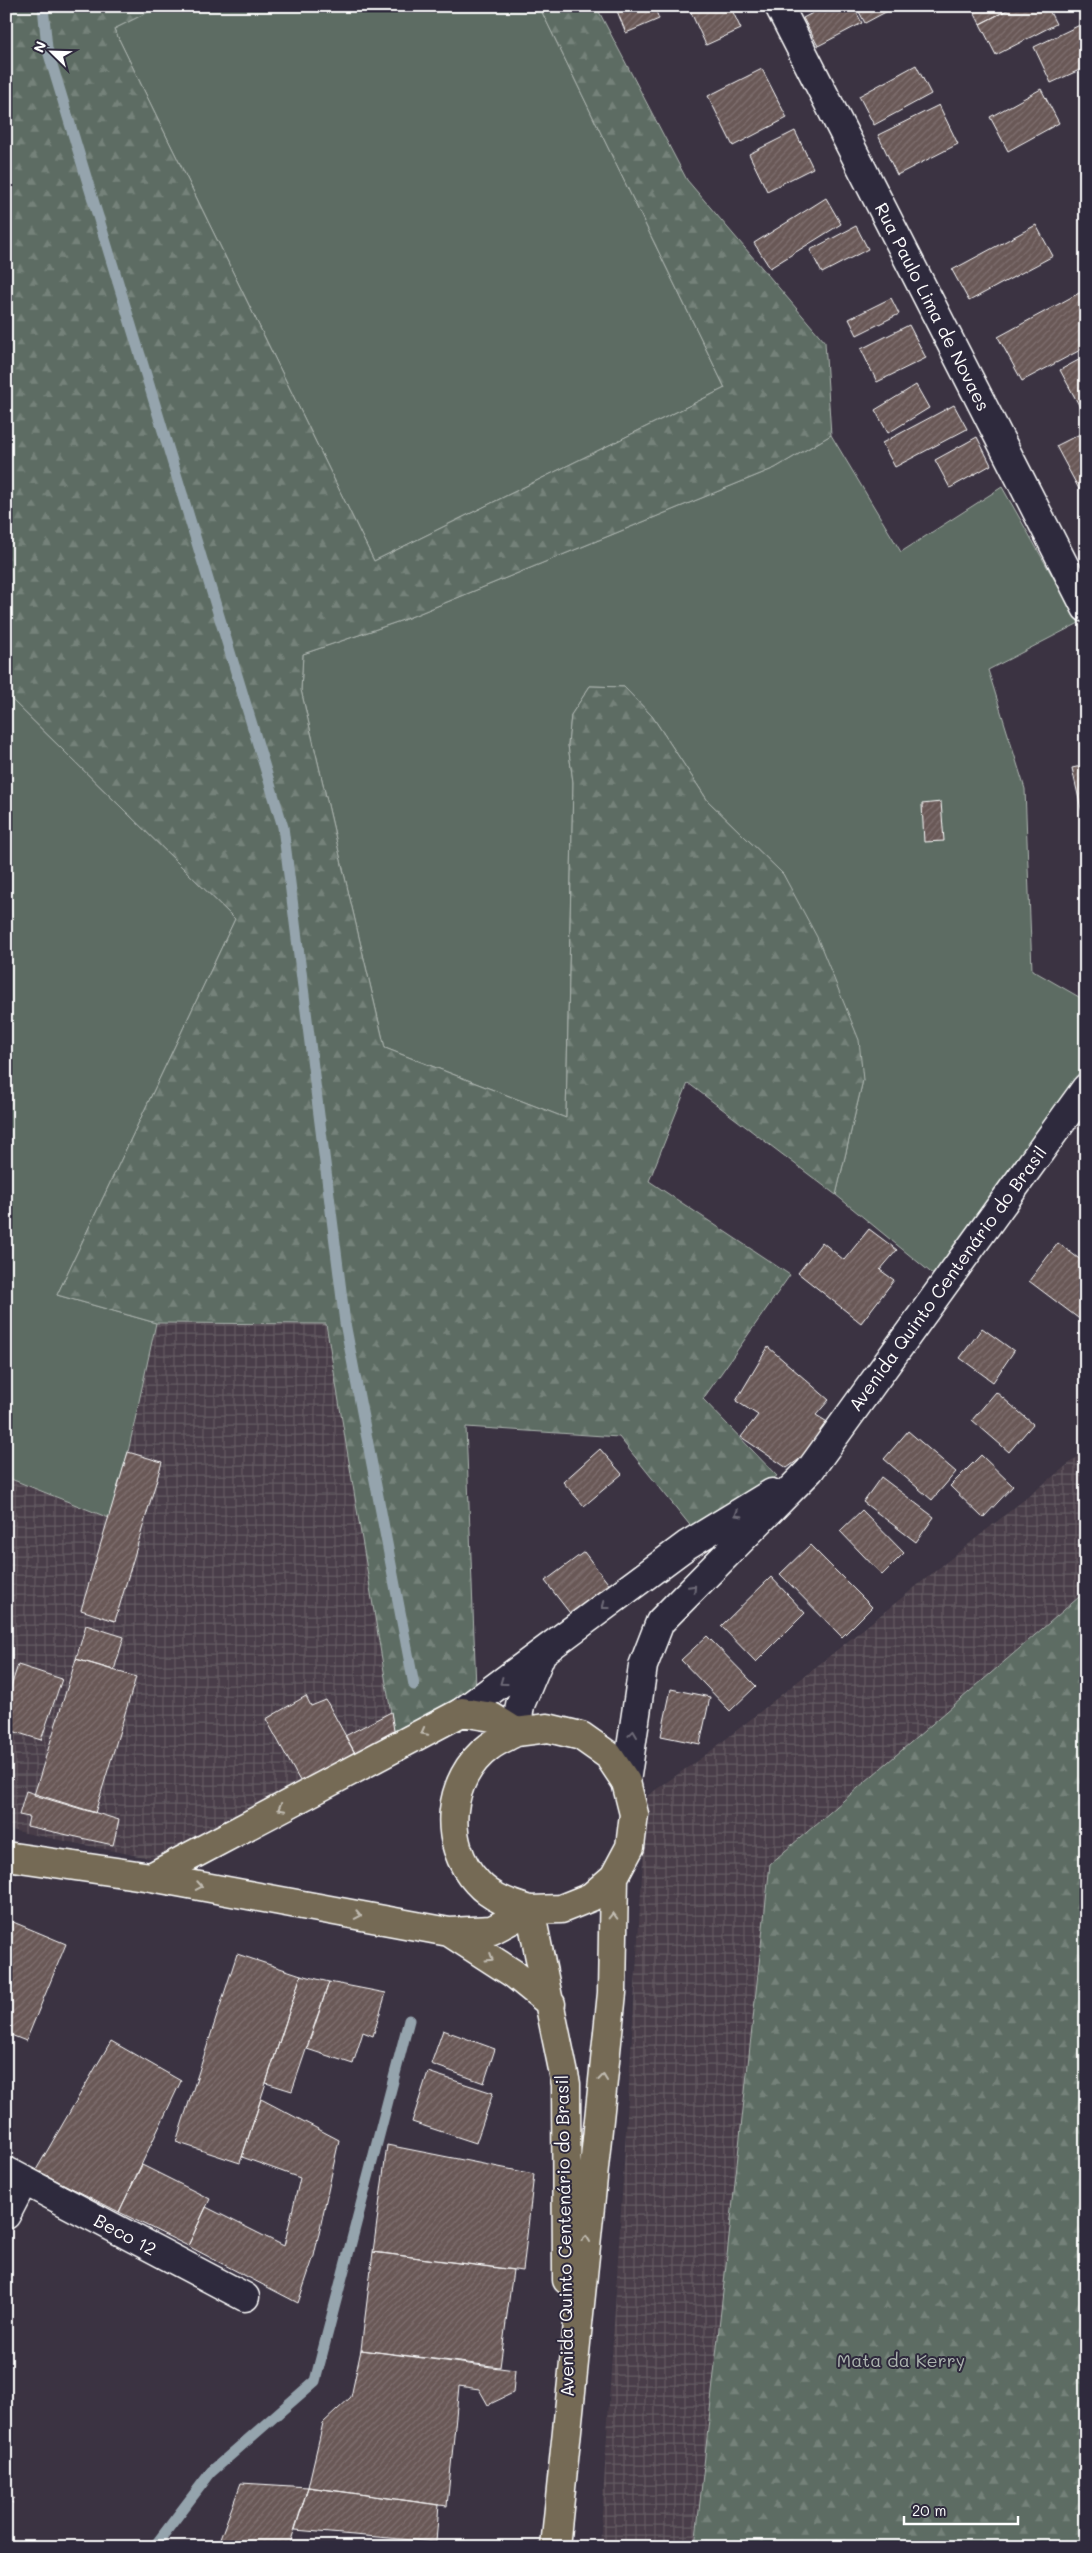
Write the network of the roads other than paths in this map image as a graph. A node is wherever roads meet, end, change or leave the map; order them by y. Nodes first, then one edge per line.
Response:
1 (779, 6) edge
2 (1086, 608) edge
3 (1086, 1088) edge
4 (810, 1470) junction
5 (542, 1653) junction
6 (462, 1712) junction
7 (516, 1732) junction
8 (626, 1782) junction
9 (6, 1856) edge
10 (614, 1876) junction
11 (150, 1877) junction
12 (530, 1910) junction
13 (449, 1932) junction
14 (551, 2004) junction
15 (15, 2176) edge
16 (6, 2215) edge
17 (245, 2298) dead end
18 (568, 2410) junction
19 (555, 2547) edge

1 - 2 street, Rua Paulo Lima de Novaes
3 - 4 street, Avenida Quinto Centenário do Brasil
4 -> 5 street, Avenida Quinto Centenário do Brasil
8 -> 4 street, Avenida Quinto Centenário do Brasil
5 -> 6 street, Avenida Quinto Centenário do Brasil
5 - 7 street
6 - 7 main road
6 -> 11 main road
7 - 8 main road
7 - 12 main road
8 - 10 main road, Avenida Quinto Centenário do Brasil
9 - 11 main road
10 - 12 main road
18 -> 10 main road, Avenida Quinto Centenário do Brasil
11 -> 13 main road
12 - 13 main road
12 - 14 main road, Avenida Quinto Centenário do Brasil
13 -> 14 main road
14 - 18 main road, Avenida Quinto Centenário do Brasil
15 - 16 street
15 - 17 street, Beco 12
18 - 19 main road, Avenida Quinto Centenário do Brasil

